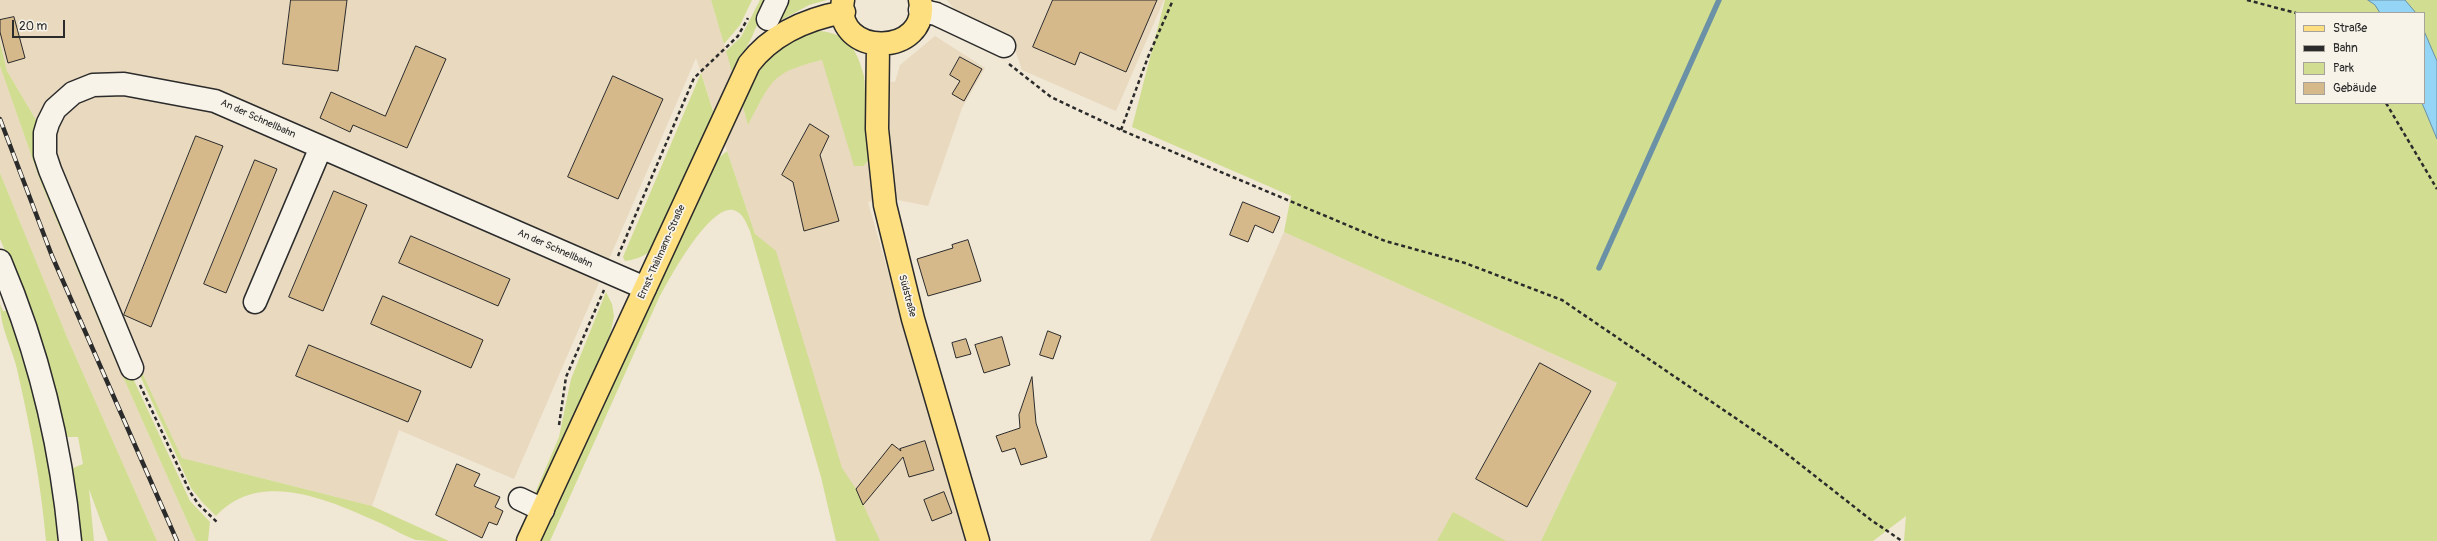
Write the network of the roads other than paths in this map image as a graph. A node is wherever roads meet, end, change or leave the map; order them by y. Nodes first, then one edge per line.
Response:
1 (920, 5) edge
2 (843, 6) edge
3 (878, 45) junction
4 (1006, 59) road end
5 (321, 147) junction
6 (0, 261) edge
7 (645, 288) junction
8 (255, 302) dead end
9 (132, 368) road end
10 (520, 499) dead end
11 (543, 510) junction
12 (70, 541) edge
13 (528, 541) edge
14 (978, 541) edge

1 - 3 main road
1 - 4 street
2 - 3 main road
2 - 7 main road, Ernst-Thälmann-Straße
3 - 14 main road, Südstraße
5 - 7 street, An der Schnellbahn
5 - 8 street
5 - 9 street, An der Schnellbahn
6 - 12 street
7 - 11 main road, Ernst-Thälmann-Straße
10 - 11 street
11 - 13 main road, Ernst-Thälmann-Straße

